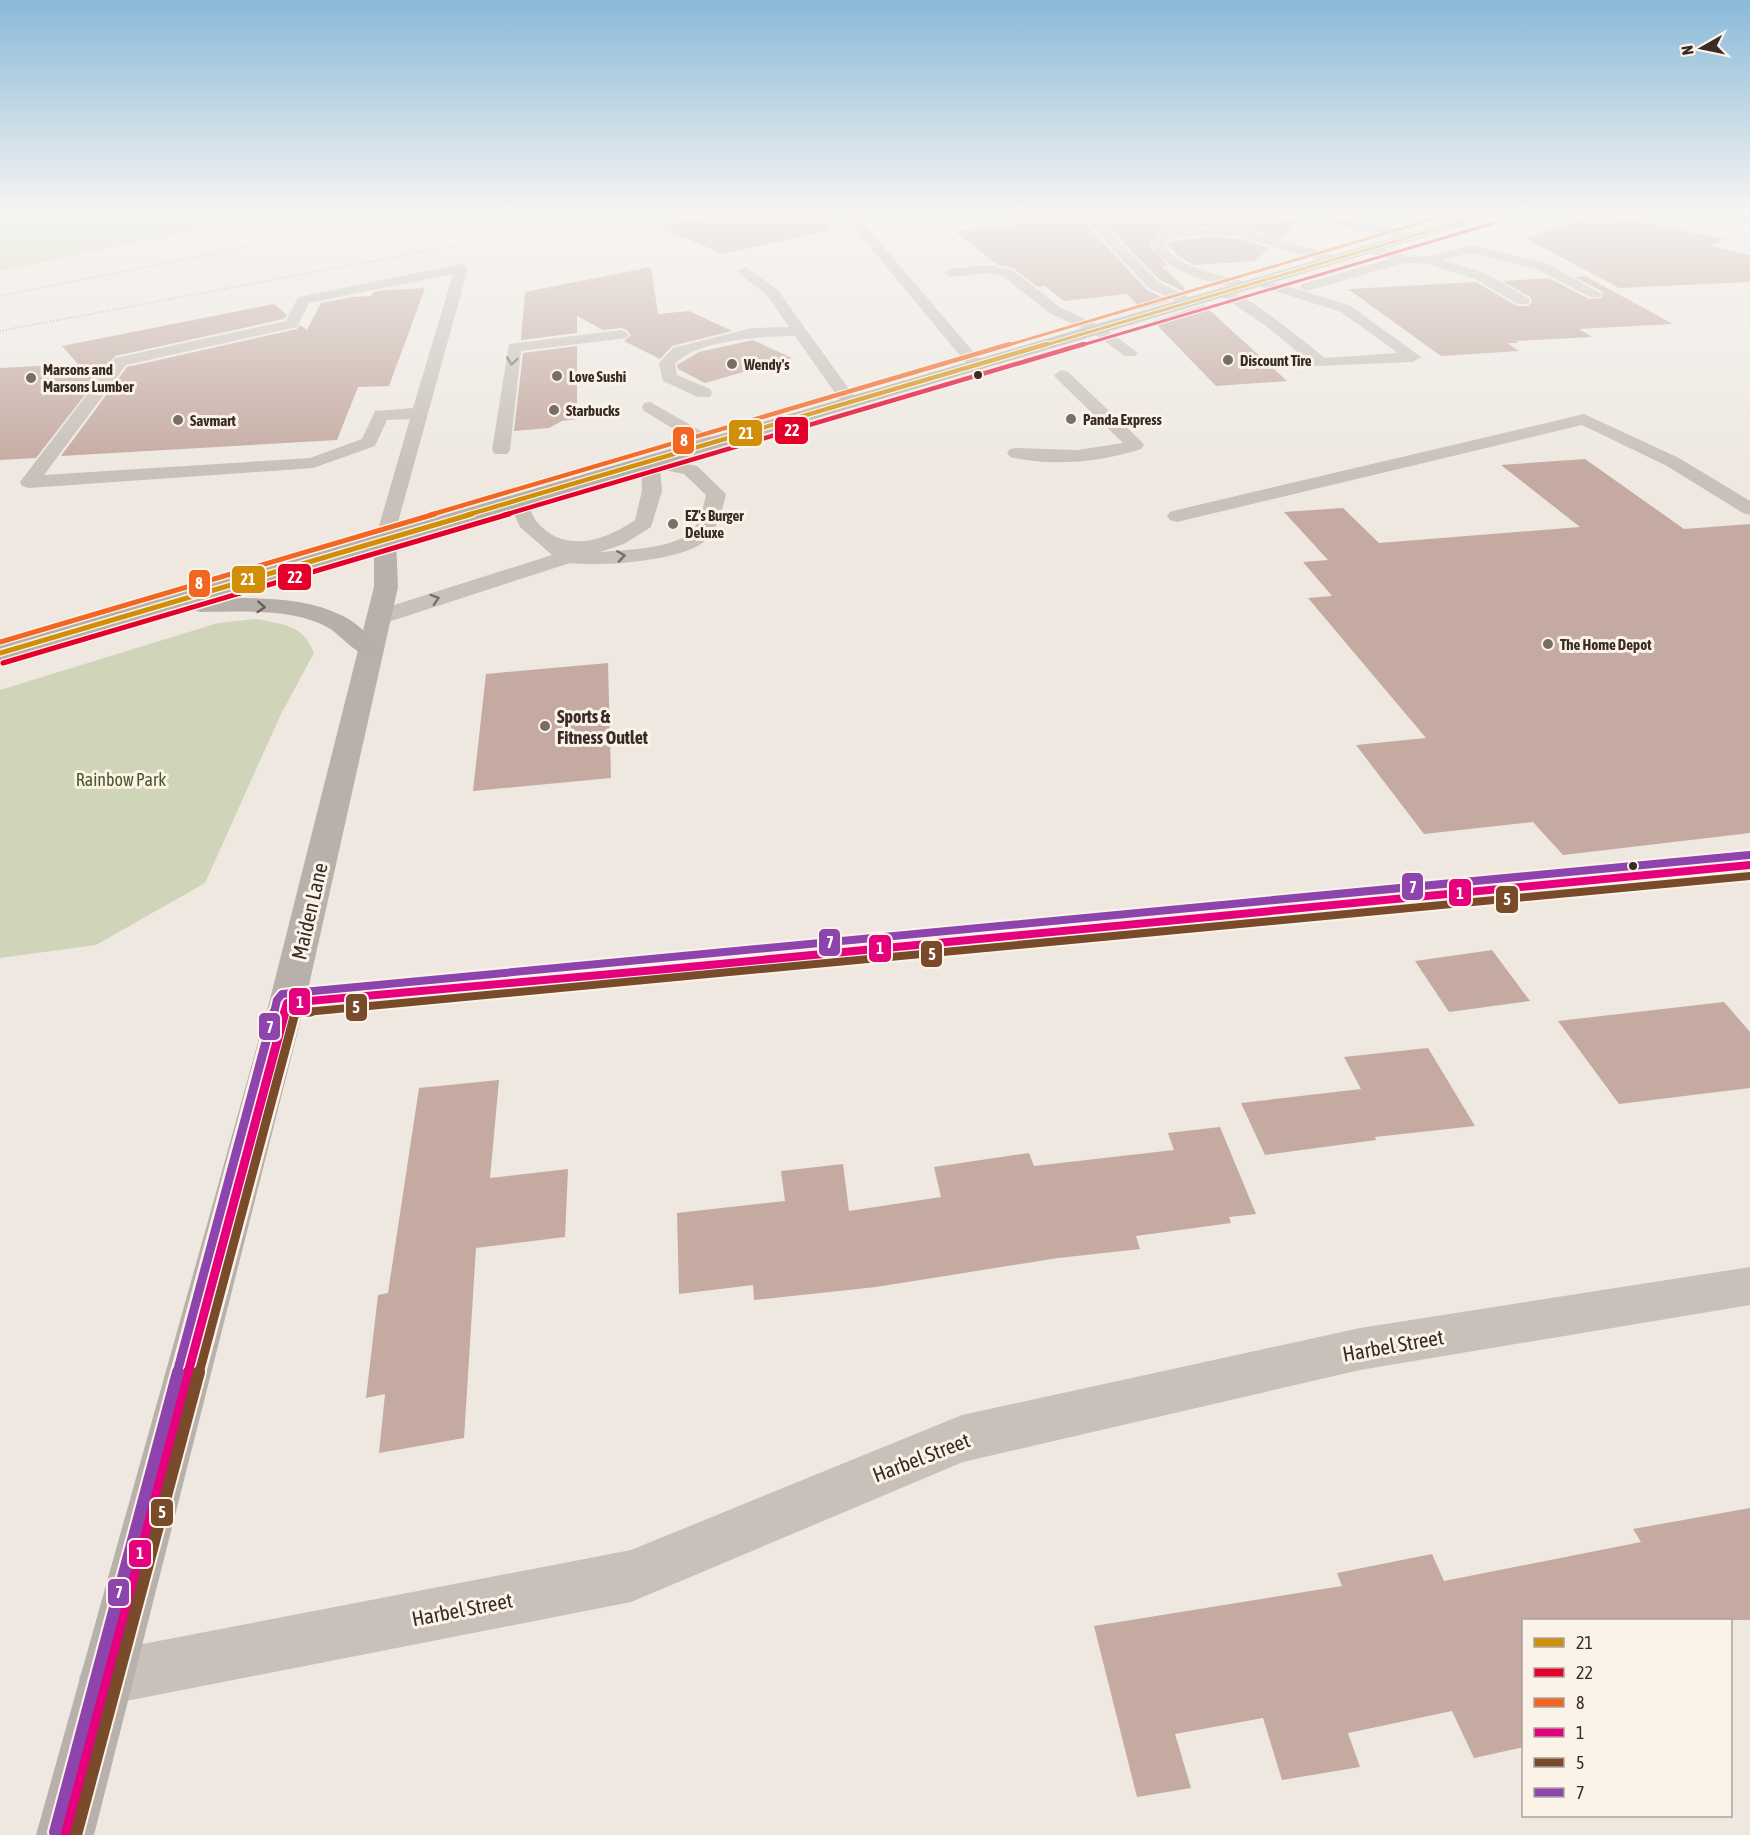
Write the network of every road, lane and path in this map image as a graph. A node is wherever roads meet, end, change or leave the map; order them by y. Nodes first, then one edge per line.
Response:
1 (310, 299) edge
2 (452, 299) edge
3 (777, 299) edge
4 (920, 299) edge
5 (1040, 299) edge
6 (1181, 299) edge
7 (1204, 299) edge
8 (1235, 299) edge
9 (1313, 299) edge
10 (1519, 299) edge
11 (1523, 301) dead end
12 (1190, 303) junction
13 (1098, 330) junction
14 (800, 331) junction
15 (621, 335) dead end
16 (1130, 353) dead end
17 (977, 366) junction
18 (1062, 375) dead end
19 (704, 393) dead end
20 (850, 403) junction
21 (650, 407) dead end
22 (420, 413) junction
23 (711, 444) junction
24 (501, 450) dead end
25 (1016, 453) dead end
26 (650, 462) junction
27 (518, 501) junction
28 (1750, 509) edge
29 (1178, 516) dead end
30 (385, 540) junction
31 (548, 541) junction
32 (568, 557) junction
33 (160, 606) junction
34 (380, 617) junction
35 (371, 650) junction
36 (0, 653) edge
37 (1750, 865) edge
38 (287, 1003) junction
39 (1750, 1286) edge
40 (106, 1678) junction
41 (64, 1835) edge

1 - 22 lane
2 - 22 lane
3 - 14 lane
4 - 17 lane
5 - 13 lane
6 - 12 lane
7 - 12 main road
8 - 9 lane
10 - 11 lane
12 - 13 main road
13 - 16 lane
13 - 17 main road
14 - 19 lane
14 - 20 lane
15 -> 24 lane
17 - 20 main road
18 - 25 lane
20 - 23 main road
21 - 23 lane
22 - 30 lane
23 - 26 main road
26 - 27 main road
26 - 31 lane
32 -> 26 lane
27 - 30 main road
27 - 31 lane
28 - 29 lane
30 - 33 main road
30 - 34 main road, Maiden Lane
31 - 32 lane
34 -> 32 lane
33 -> 35 main road
33 - 36 main road
34 - 35 main road, Maiden Lane
35 - 38 main road, Maiden Lane
37 - 38 street
38 - 40 main road, Maiden Lane
39 - 40 street, Harbel Street
40 - 41 main road, Maiden Lane

